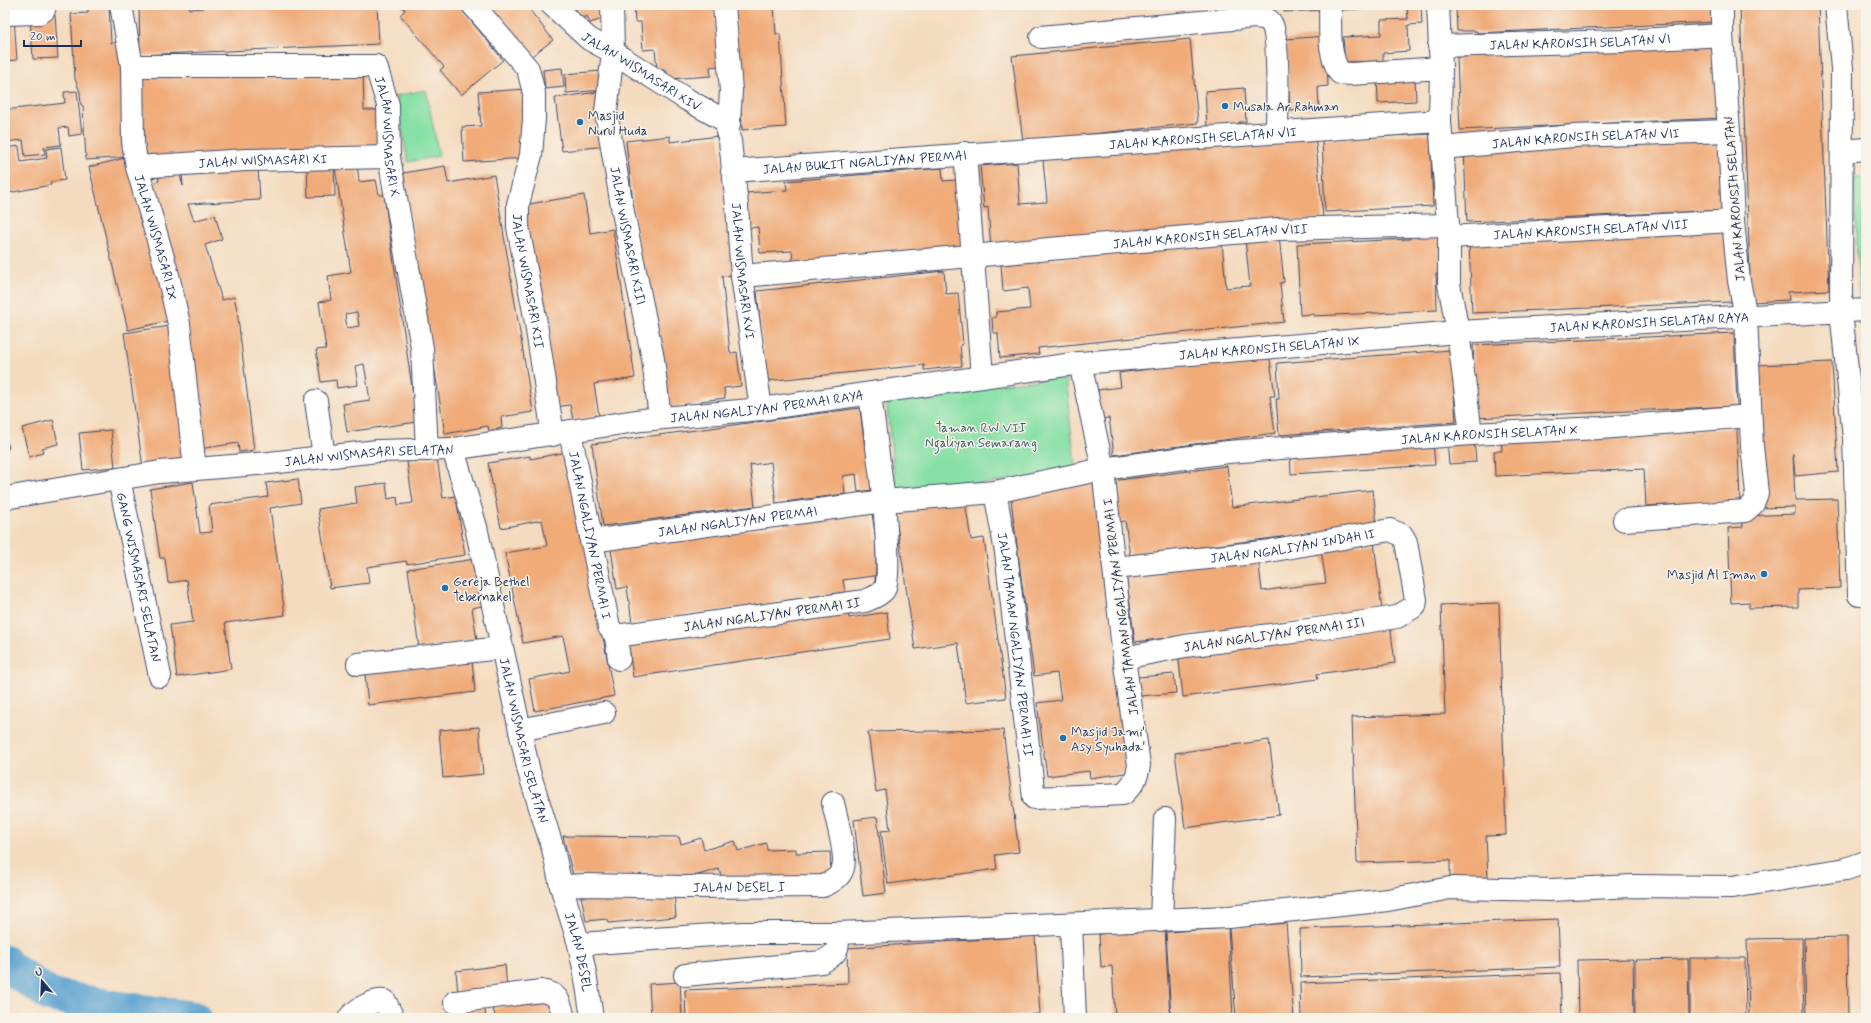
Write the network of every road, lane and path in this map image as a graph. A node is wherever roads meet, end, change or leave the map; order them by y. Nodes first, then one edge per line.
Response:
1 (45, 5) edge
2 (121, 5) edge
3 (473, 5) edge
4 (552, 5) edge
5 (612, 5) edge
6 (724, 5) edge
7 (1330, 5) edge
8 (1438, 5) edge
9 (1722, 5) edge
10 (1836, 5) edge
11 (5, 14) edge
12 (1722, 35) junction
13 (1041, 37) dead end
14 (1439, 46) junction
15 (613, 52) junction
16 (132, 66) junction
17 (1441, 68) junction
18 (1440, 121) junction
19 (728, 128) junction
20 (1729, 131) junction
21 (1277, 132) junction
22 (1442, 148) junction
23 (1866, 149) edge
24 (1842, 151) junction
25 (965, 153) junction
26 (389, 157) junction
27 (137, 166) junction
28 (732, 171) junction
29 (1733, 221) junction
30 (1448, 231) junction
31 (973, 257) junction
32 (742, 276) junction
33 (1866, 310) edge
34 (1841, 311) junction
35 (1746, 317) junction
36 (1458, 332) junction
37 (1080, 363) junction
38 (982, 377) junction
39 (870, 394) junction
40 (316, 402) dead end
41 (761, 409) junction
42 (1750, 416) junction
43 (660, 418) junction
44 (561, 434) junction
45 (1471, 434) junction
46 (453, 449) junction
47 (427, 450) junction
48 (324, 457) junction
49 (195, 469) junction
50 (1103, 469) junction
51 (119, 479) junction
52 (995, 492) junction
53 (5, 498) edge
54 (884, 501) junction
55 (1624, 520) dead end
56 (591, 541) junction
57 (1115, 568) junction
58 (1859, 595) dead end
59 (1416, 600) joint
60 (616, 636) junction
61 (501, 648) junction
62 (1124, 658) junction
63 (619, 659) dead end
64 (358, 664) dead end
65 (160, 676) dead end
66 (604, 713) dead end
67 (520, 730) junction
68 (1034, 798) joint
69 (833, 803) dead end
70 (1166, 818) dead end
71 (1866, 862) edge
72 (561, 886) junction
73 (1161, 920) junction
74 (1071, 924) junction
75 (838, 933) junction
76 (579, 944) junction
77 (685, 976) dead end
78 (455, 1002) dead end
79 (349, 1018) edge
80 (393, 1018) edge
81 (564, 1018) edge
82 (592, 1018) edge
83 (1075, 1018) edge

1 - 11 street
2 - 16 street, JALAN WISMASARI IX
3 - 44 street, JALAN WISMASARI XII
4 - 15 street, JALAN WISMASARI XIV
5 - 15 street, JALAN WISMASARI XIII
6 - 19 street, JALAN WISMASARI XVI
7 - 17 street
8 - 14 street
9 - 12 street, JALAN KARONSIH SELATAN
10 - 24 street
12 - 14 street, JALAN KARONSIH SELATAN VI
12 - 20 street, JALAN KARONSIH SELATAN
13 - 21 street
14 - 17 street
15 - 19 street, JALAN WISMASARI XIV
15 - 43 street, JALAN WISMASARI XIII
16 - 26 street, JALAN WISMASARI X
16 - 27 street, JALAN WISMASARI IX
17 - 18 street
18 - 21 street, JALAN KARONSIH SELATAN VII
18 - 22 street
19 - 28 street, JALAN WISMASARI XVI
20 - 22 street, JALAN KARONSIH SELATAN VII
20 - 29 street, JALAN KARONSIH SELATAN
21 - 25 street, JALAN KARONSIH SELATAN VII
22 - 30 street
23 - 24 street
24 - 34 street
25 - 28 street, JALAN BUKIT NGALIYAN PERMAI
25 - 31 street, JALAN BUKIT NGALIYAN PERMAI
26 - 27 street, JALAN WISMASARI XI
26 - 47 street, JALAN WISMASARI X
27 - 49 street, JALAN WISMASARI IX
28 - 32 street, JALAN WISMASARI XVI
29 - 30 street, JALAN KARONSIH SELATAN VIII
29 - 35 street, JALAN KARONSIH SELATAN
30 - 31 street, JALAN KARONSIH SELATAN VIII
30 - 36 street
31 - 32 street
31 - 38 street, JALAN BUKIT NGALIYAN PERMAI
32 - 41 street, JALAN WISMASARI XVI
33 - 34 street, JALAN KARONSIH SELATAN RAYA
34 - 35 street, JALAN KARONSIH SELATAN RAYA
34 - 58 street
35 - 36 street, JALAN KARONSIH SELATAN RAYA
35 - 42 street, JALAN KARONSIH SELATAN
36 - 37 street, JALAN KARONSIH SELATAN IX
36 - 45 street
37 - 38 street, JALAN NGALIYAN PERMAI RAYA
37 - 50 street
38 - 39 street, JALAN NGALIYAN PERMAI RAYA
39 - 41 street, JALAN NGALIYAN PERMAI RAYA
39 - 54 street, JALAN NGALIYAN PERMAI II
40 - 48 street
41 - 43 street, JALAN NGALIYAN PERMAI RAYA
42 - 45 street, JALAN KARONSIH SELATAN X
42 - 55 street, JALAN KARONSIH SELATAN
43 - 44 street, JALAN NGALIYAN PERMAI RAYA
44 - 46 street, JALAN NGALIYAN PERMAI RAYA
44 - 56 street, JALAN NGALIYAN PERMAI I
45 - 50 street, JALAN KARONSIH SELATAN X
46 - 47 street, JALAN WISMASARI SELATAN
46 - 61 street, JALAN WISMASARI SELATAN
47 - 48 street, JALAN WISMASARI SELATAN
48 - 49 street, JALAN WISMASARI SELATAN
49 - 51 street, JALAN WISMASARI SELATAN
50 - 52 street
50 - 57 street, JALAN TAMAN NGALIYAN PERMAI I
51 - 53 street, JALAN WISMASARI SELATAN
51 - 65 street, GANG WISMASARI SELATAN
52 - 54 street
52 - 68 street, JALAN TAMAN NGALIYAN PERMAI II
54 - 56 street, JALAN NGALIYAN PERMAI
54 - 60 street, JALAN NGALIYAN PERMAI II
56 - 60 street, JALAN NGALIYAN PERMAI I
57 - 59 street, JALAN NGALIYAN INDAH II
57 - 62 street, JALAN TAMAN NGALIYAN PERMAI I
59 - 62 street, JALAN NGALIYAN PERMAI III
60 - 63 street, JALAN NGALIYAN PERMAI I
61 - 64 street
61 - 67 street, JALAN WISMASARI SELATAN
62 - 68 street, JALAN TAMAN NGALIYAN PERMAI I
66 - 67 street
67 - 72 street, JALAN WISMASARI SELATAN
69 - 72 street, JALAN DESEL I
70 - 73 street
71 - 73 street
72 - 76 street, JALAN DESEL
73 - 74 street
74 - 75 street
74 - 83 street
75 - 76 street
75 - 77 street
76 - 82 street, JALAN DESEL
78 - 81 street
79 - 80 street

